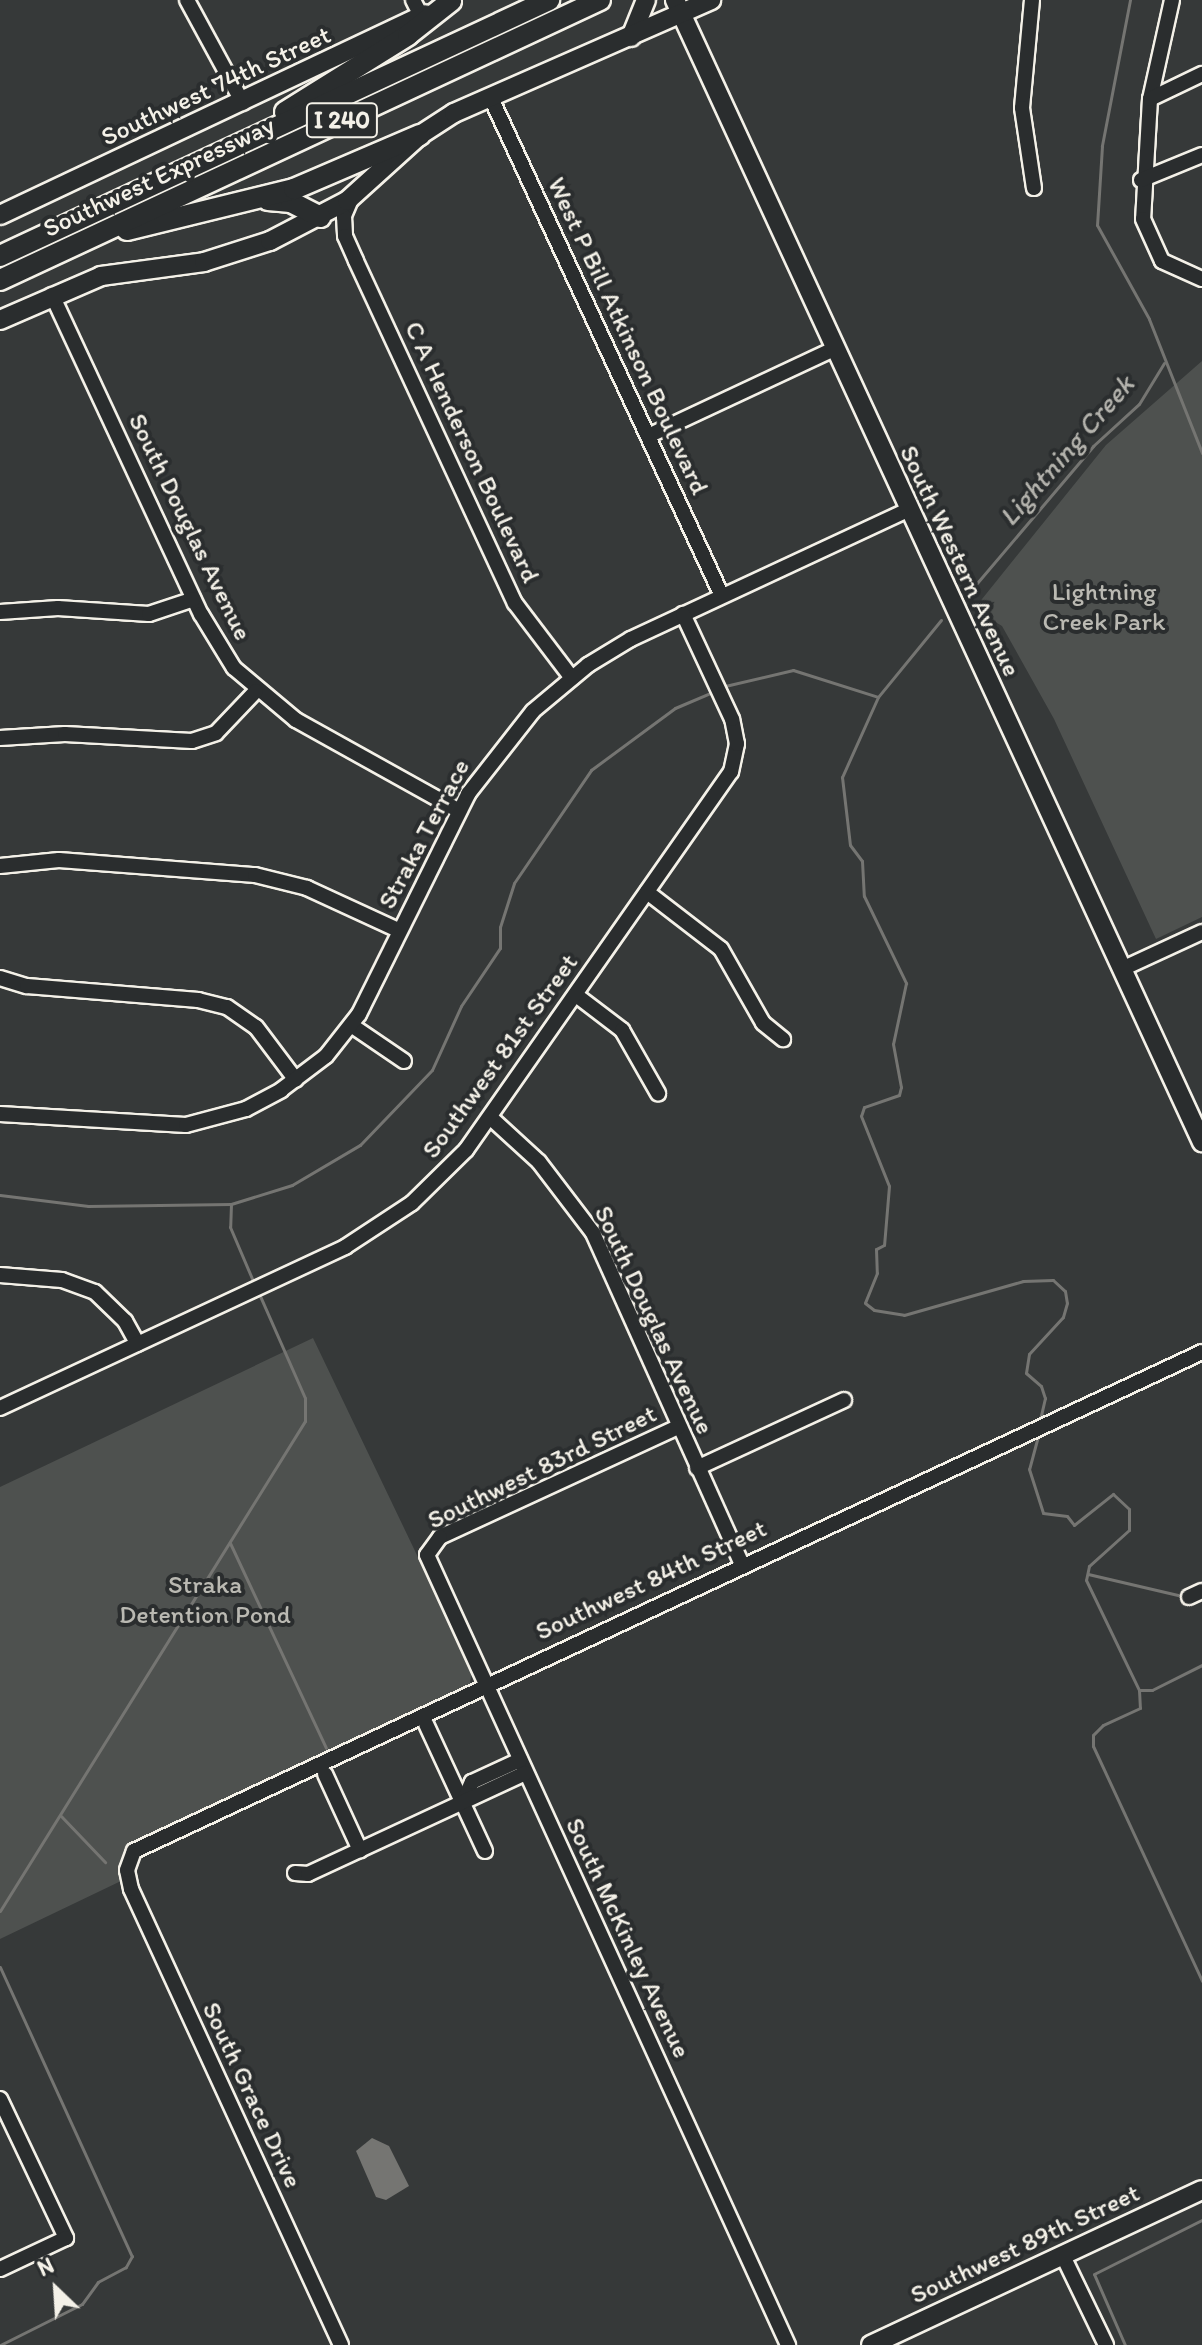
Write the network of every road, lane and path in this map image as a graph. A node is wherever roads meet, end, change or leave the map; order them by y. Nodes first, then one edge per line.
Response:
1 (187, 0) edge
2 (452, 0) edge
3 (549, 0) edge
4 (600, 0) edge
5 (646, 0) edge
6 (711, 0) edge
7 (1032, 0) edge
8 (1173, 1) edge
9 (679, 7) edge
10 (417, 8) edge
11 (631, 37) junction
12 (1202, 74) edge
13 (490, 96) junction
14 (1150, 99) junction
15 (243, 103) junction
16 (420, 135) junction
17 (241, 143) junction
18 (1202, 155) edge
19 (1141, 180) junction
20 (1034, 188) dead end
21 (352, 197) junction
22 (260, 199) junction
23 (0, 215) edge
24 (320, 217) junction
25 (345, 236) junction
26 (84, 240) junction
27 (0, 256) edge
28 (1202, 279) edge
29 (0, 280) edge
30 (52, 295) junction
31 (0, 320) edge
32 (834, 349) junction
33 (648, 436) junction
34 (908, 510) junction
35 (722, 596) junction
36 (194, 599) junction
37 (0, 612) edge
38 (683, 614) junction
39 (572, 678) junction
40 (256, 691) junction
41 (0, 738) edge
42 (458, 810) junction
43 (0, 866) edge
44 (647, 892) junction
45 (400, 931) junction
46 (1202, 932) edge
47 (1122, 969) junction
48 (0, 978) edge
49 (576, 995) junction
50 (351, 1025) junction
51 (783, 1039) dead end
52 (404, 1061) dead end
53 (296, 1080) junction
54 (658, 1093) dead end
55 (0, 1114) edge
56 (491, 1118) junction
57 (1202, 1142) edge
58 (0, 1275) edge
59 (138, 1344) junction
60 (1202, 1352) edge
61 (844, 1400) dead end
62 (0, 1408) edge
63 (678, 1427) junction
64 (697, 1468) junction
65 (427, 1551) joint
66 (742, 1564) junction
67 (484, 1684) junction
68 (426, 1724) dead end
69 (523, 1767) junction
70 (325, 1774) dead end
71 (463, 1802) junction
72 (360, 1850) junction
73 (485, 1851) dead end
74 (129, 1863) joint
75 (295, 1873) dead end
76 (0, 2099) edge
77 (1202, 2190) edge
78 (1063, 2256) junction
79 (0, 2269) edge
80 (341, 2345) edge
81 (788, 2345) edge
82 (871, 2345) edge
83 (1106, 2345) edge

1 - 15 street
2 - 10 main road, Southwest 74th Street
2 - 17 highway
3 - 17 highway, Southwest Expressway / I 240
4 - 26 highway, Southwest Expressway / I 240
5 - 11 main road
6 - 9 main road
7 - 20 street
8 - 14 street
9 - 11 main road
9 - 32 main road, South Western Avenue
10 - 15 main road, Southwest 74th Street
11 - 13 main road
12 - 14 street
13 - 16 main road
13 - 33 street, West P Bill Atkinson Boulevard
14 - 19 street
15 - 23 main road, Southwest 74th Street
16 - 21 main road
16 - 22 highway
17 - 27 highway, Southwest Expressway / I 240
18 - 19 street
19 - 28 street
21 - 24 main road
21 - 25 street
22 - 24 highway
22 - 26 highway
24 - 25 street, C A Henderson Boulevard
24 - 30 main road
25 - 39 street, C A Henderson Boulevard
26 - 29 highway, Southwest Expressway / I 240
30 - 31 main road
30 - 36 street, South Douglas Avenue
32 - 33 street
32 - 34 main road, South Western Avenue
33 - 35 street, West P Bill Atkinson Boulevard
34 - 35 street, Straka Terrace
34 - 47 main road, South Western Avenue
35 - 38 street, Straka Terrace
36 - 37 street
36 - 40 street, South Douglas Avenue
38 - 39 street, Straka Terrace
38 - 44 street, Southwest 81st Street
39 - 42 street, Straka Terrace
40 - 41 street
40 - 42 street, South Douglas Avenue
42 - 45 street, Straka Terrace
43 - 45 street
44 - 49 street, Southwest 81st Street
44 - 51 street
45 - 50 street, Straka Terrace
46 - 47 street
47 - 57 main road, South Western Avenue
48 - 53 street
49 - 54 street
49 - 56 street, Southwest 81st Street
50 - 52 street
50 - 53 street, Straka Terrace
53 - 55 street, Straka Terrace
56 - 59 street, Southwest 81st Street
56 - 63 street, South Douglas Avenue
58 - 59 street
59 - 62 street, Southwest 81st Street
60 - 66 street, Southwest 84th Street
61 - 64 street
63 - 64 street, South Douglas Avenue
63 - 65 street, Southwest 83rd Street
64 - 66 street, South Douglas Avenue
65 - 67 street, South McKinley Avenue
66 - 67 street, Southwest 84th Street
67 - 69 street, South McKinley Avenue
67 - 74 street, Southwest 84th Street
68 - 71 street
69 - 71 street
69 - 81 street, South McKinley Avenue
70 - 72 street
71 - 72 street
71 - 73 street
72 - 75 street
74 - 80 street, South Grace Drive
76 - 79 street
77 - 78 main road, Southwest 89th Street
78 - 82 main road, Southwest 89th Street
78 - 83 street

